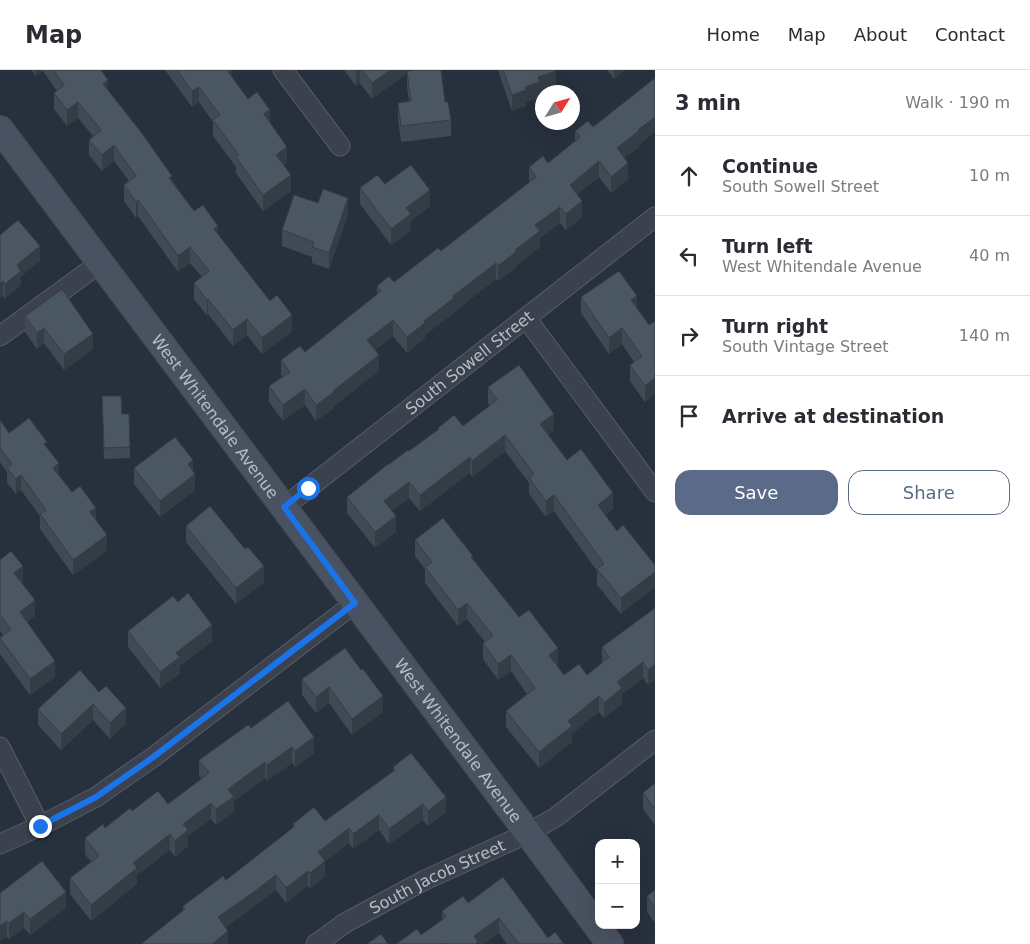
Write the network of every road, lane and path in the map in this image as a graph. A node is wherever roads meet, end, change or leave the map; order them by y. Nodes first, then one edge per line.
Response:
1 (283, 70) edge
2 (0, 129) edge
3 (340, 146) dead end
4 (655, 217) edge
5 (100, 263) junction
6 (526, 318) junction
7 (0, 336) edge
8 (655, 492) edge
9 (284, 507) junction
10 (355, 603) junction
11 (655, 740) edge
12 (0, 747) edge
13 (40, 826) junction
14 (528, 834) junction
15 (0, 844) edge
16 (316, 944) edge
17 (610, 944) edge

1 - 3 street
2 - 5 street, West Whitendale Avenue
4 - 6 street, South Sowell Street
5 - 7 street
5 - 9 street, West Whitendale Avenue
6 - 8 street
6 - 9 street, South Sowell Street
9 - 10 street, West Whitendale Avenue
10 - 13 street
10 - 14 street, West Whitendale Avenue
11 - 14 street, South Jacob Street
12 - 13 street
13 - 15 street
14 - 16 street, South Jacob Street
14 - 17 street, West Whitendale Avenue

